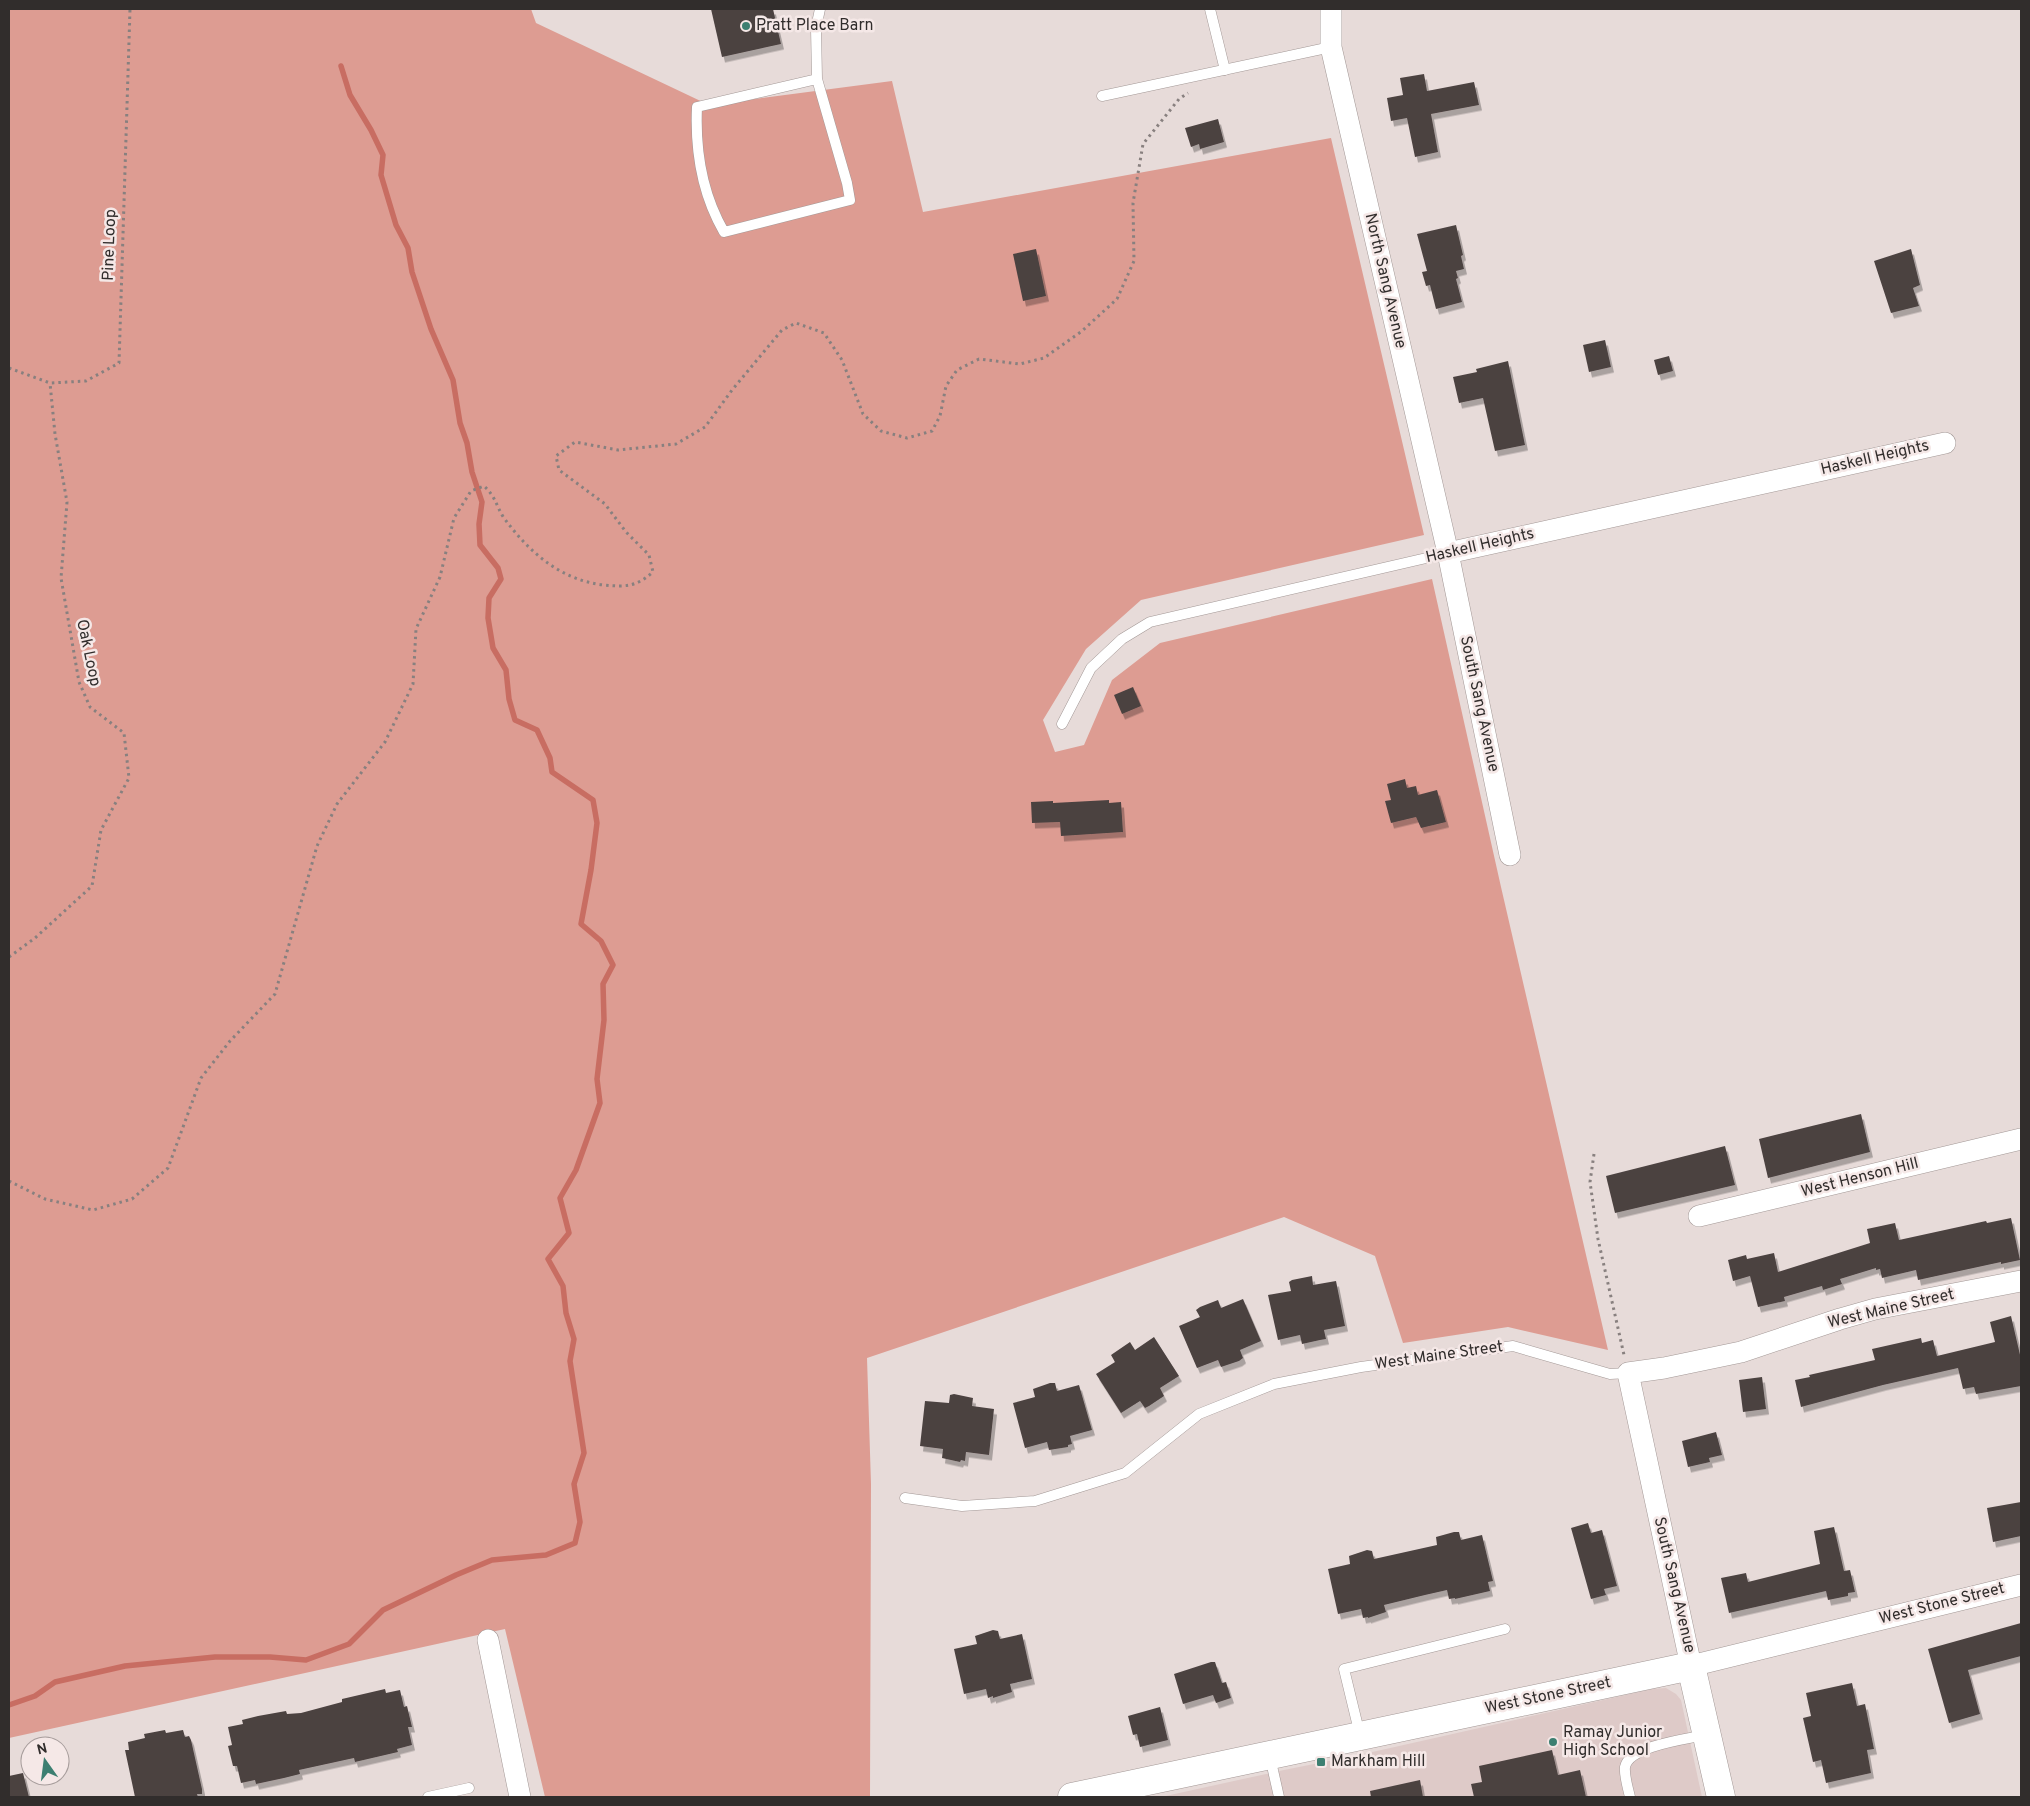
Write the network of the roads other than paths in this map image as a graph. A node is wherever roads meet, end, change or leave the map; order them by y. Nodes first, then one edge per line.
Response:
1 (820, 9) edge
2 (1210, 9) edge
3 (1331, 9) edge
4 (1332, 47) junction
5 (1225, 70) junction
6 (817, 79) junction
7 (1102, 96) dead end
8 (1945, 443) dead end
9 (1448, 553) junction
10 (1062, 724) dead end
11 (1510, 855) dead end
12 (2021, 1139) edge
13 (1699, 1216) dead end
14 (2021, 1281) edge
15 (1628, 1373) junction
16 (905, 1498) dead end
17 (2021, 1585) edge
18 (1505, 1629) dead end
19 (488, 1640) dead end
20 (1692, 1666) junction
21 (1706, 1735) junction
22 (1360, 1736) junction
23 (1270, 1756) junction
24 (469, 1788) dead end
25 (428, 1797) edge
26 (520, 1797) edge
27 (1072, 1797) edge
28 (1279, 1797) edge
29 (1630, 1797) edge
30 (1721, 1797) edge

1 - 6 lane
2 - 5 lane
3 - 4 street, North Sang Avenue
4 - 5 lane
4 - 9 street, North Sang Avenue
5 - 7 lane
6 - 6 lane
8 - 9 street, Haskell Heights
9 - 10 lane, Haskell Heights
9 - 11 street, South Sang Avenue
12 - 13 street, West Henson Hill
14 - 15 street, West Maine Street
15 - 16 lane, West Maine Street
15 - 20 street, South Sang Avenue
17 - 20 street, West Stone Street
18 - 22 lane
19 - 26 street
20 - 21 street, South Sang Avenue
20 - 22 street, West Stone Street
21 - 29 lane
21 - 30 street, South Sang Avenue
22 - 23 street, West Stone Street
23 - 27 street, West Stone Street
23 - 28 lane
24 - 25 lane

